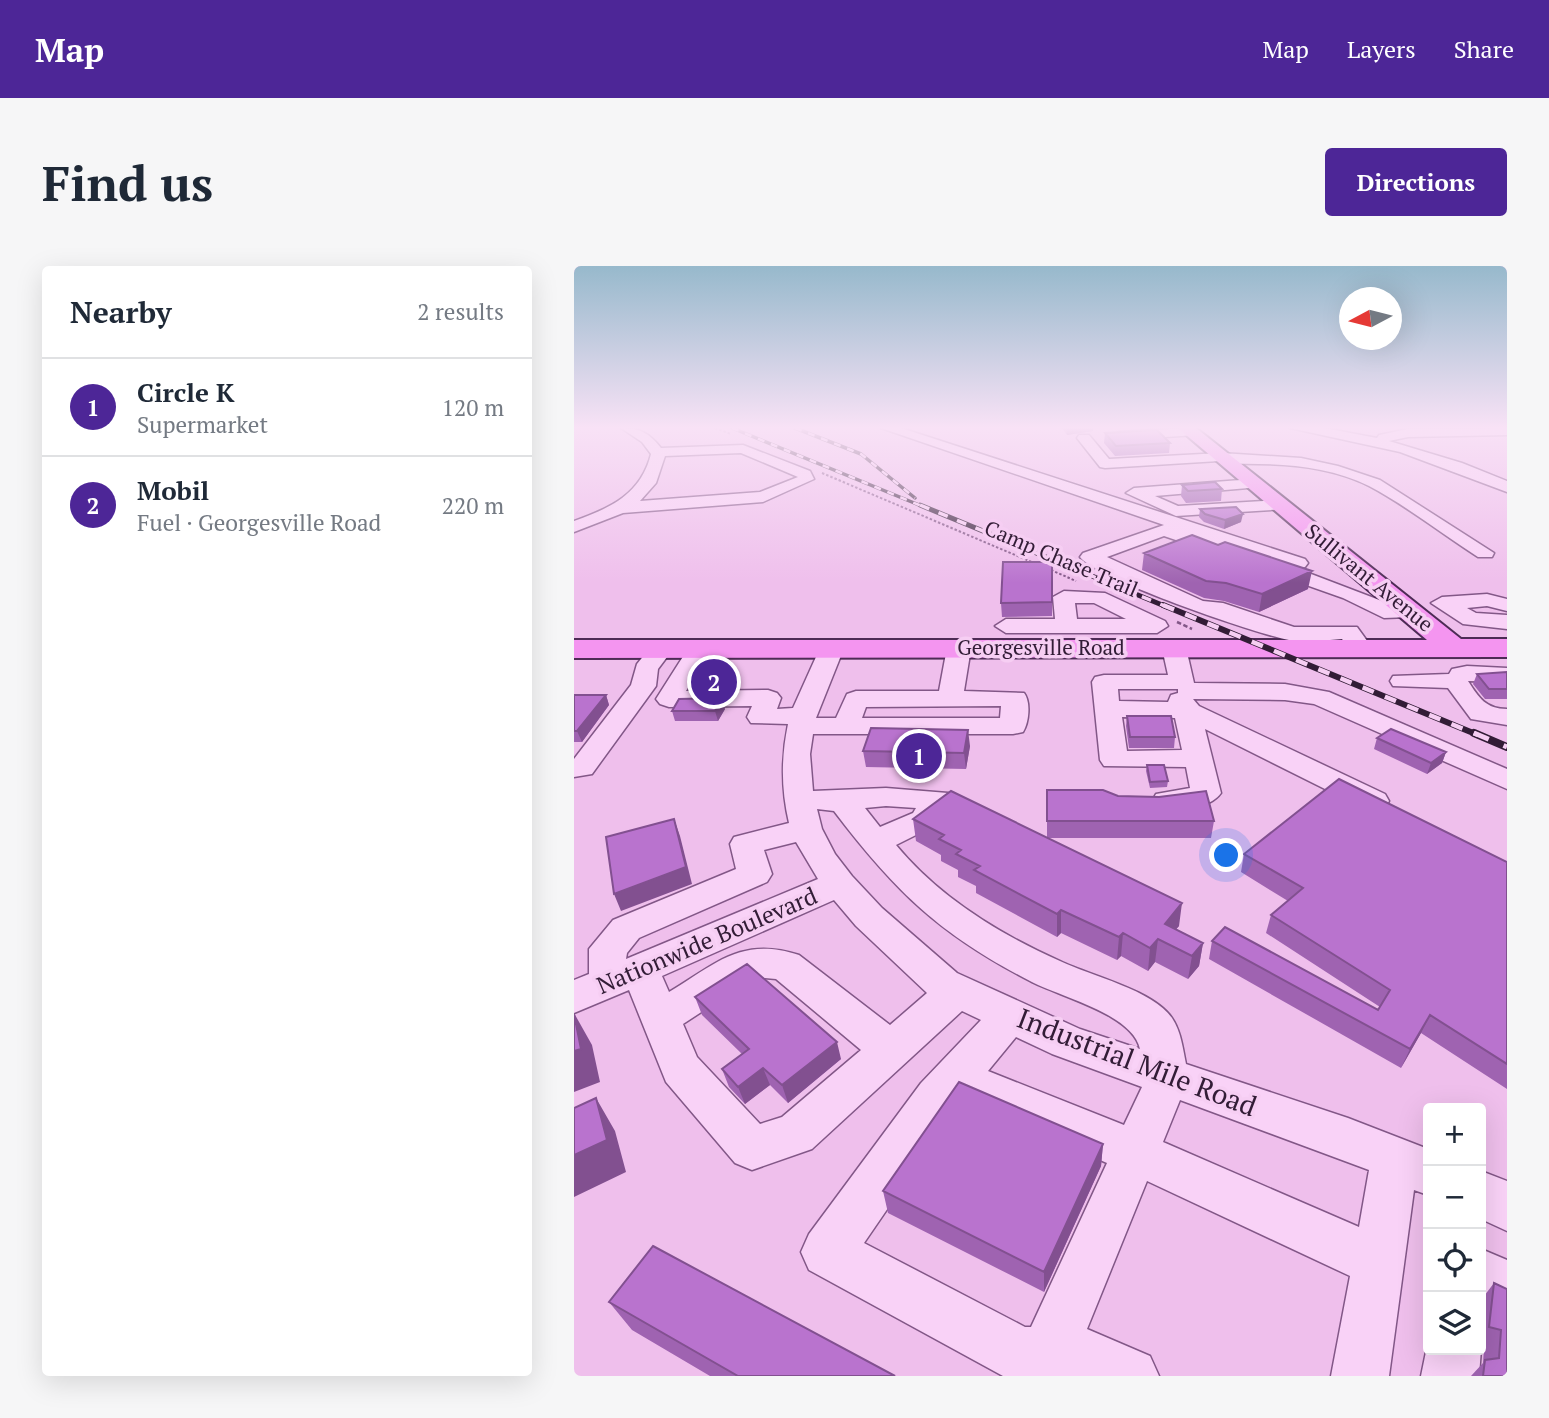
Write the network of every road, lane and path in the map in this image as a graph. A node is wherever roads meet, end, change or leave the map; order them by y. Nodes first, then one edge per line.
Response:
1 (652, 480) edge
2 (667, 480) edge
3 (758, 480) edge
4 (801, 480) edge
5 (836, 480) edge
6 (1045, 480) edge
7 (1249, 480) edge
8 (1366, 480) edge
9 (1254, 484) junction
10 (761, 486) junction
11 (668, 492) junction
12 (1280, 505) junction
13 (620, 508) junction
14 (574, 527) edge
15 (1485, 553) dead end
16 (1368, 576) junction
17 (1084, 584) dead end
18 (1400, 609) junction
19 (1507, 610) edge
20 (1074, 623) junction
21 (1006, 626) dead end
22 (1181, 634) junction
23 (1355, 640) junction
24 (832, 648) junction
25 (959, 648) junction
26 (1040, 648) junction
27 (1127, 648) junction
28 (1454, 648) junction
29 (1507, 648) edge
30 (574, 649) edge
31 (661, 649) junction
32 (699, 649) junction
33 (1507, 676) edge
34 (1466, 677) junction
35 (1402, 681) dead end
36 (1186, 697) junction
37 (950, 699) junction
38 (1507, 717) edge
39 (802, 721) junction
40 (846, 726) junction
41 (1198, 758) junction
42 (574, 768) edge
43 (1507, 780) edge
44 (1143, 801) edge
45 (839, 802) junction
46 (1396, 813) edge
47 (803, 815) junction
48 (876, 842) junction
49 (839, 884) junction
50 (625, 975) junction
51 (958, 990) junction
52 (574, 997) edge
53 (1011, 1016) junction
54 (660, 1018) junction
55 (891, 1050) junction
56 (955, 1077) junction
57 (1168, 1077) junction
58 (1135, 1152) junction
59 (1411, 1165) edge
60 (1486, 1197) edge
61 (1507, 1206) edge
62 (1378, 1262) junction
63 (1486, 1277) edge
64 (1507, 1287) edge
65 (1452, 1355) edge
66 (1047, 1356) junction
67 (1130, 1376) edge
68 (1360, 1376) edge
69 (1450, 1376) edge

1 - 13 street
2 - 11 street
3 - 10 street
4 - 10 street
5 - 17 path, Camp Chase Trail
6 - 16 street
7 - 9 main road, Sullivant Avenue
8 - 15 street
9 - 12 main road, Sullivant Avenue
9 - 12 street
10 - 11 street
11 - 13 street
12 - 16 main road, Sullivant Avenue
13 - 14 street
16 - 18 main road, Sullivant Avenue
18 - 19 street
18 - 23 street
18 - 23 street
18 - 28 main road, Sullivant Avenue
20 - 20 street
20 - 21 street
20 - 26 street
20 - 27 street
22 - 23 main road, Georgesville Road
22 - 27 main road, Georgesville Road
22 - 36 street
23 - 28 main road, Georgesville Road
24 - 25 main road, Georgesville Road
24 - 32 main road, Georgesville Road
24 - 39 street, Industrial Mile Road
25 - 26 main road, Georgesville Road
25 - 37 street
26 - 27 main road, Georgesville Road
28 - 29 main road, Georgesville Road
28 - 34 street
30 - 31 main road, Georgesville Road
31 - 32 main road, Georgesville Road
31 - 42 street
32 - 39 street
33 - 34 street
34 - 35 street
34 - 38 street
36 - 41 street
36 - 41 street
36 - 43 street
36 - 46 street
37 - 40 street
37 - 40 street
39 - 40 street
39 - 47 street, Industrial Mile Road
41 - 44 street
45 - 47 street
45 - 48 street
45 - 48 street
47 - 49 street, Industrial Mile Road
47 - 50 street
48 - 57 street
49 - 50 street, Nationwide Boulevard
49 - 51 street, Industrial Mile Road
50 - 52 street, Nationwide Boulevard
50 - 54 street
51 - 53 street, Industrial Mile Road
51 - 55 street
53 - 56 street
53 - 57 street, Industrial Mile Road
54 - 55 street
54 - 55 street
56 - 58 street
56 - 66 street
57 - 58 street
57 - 59 street, Industrial Mile Road
58 - 62 street
58 - 66 street
59 - 62 street
60 - 61 street
62 - 68 street
63 - 64 street
65 - 69 street
66 - 67 street

